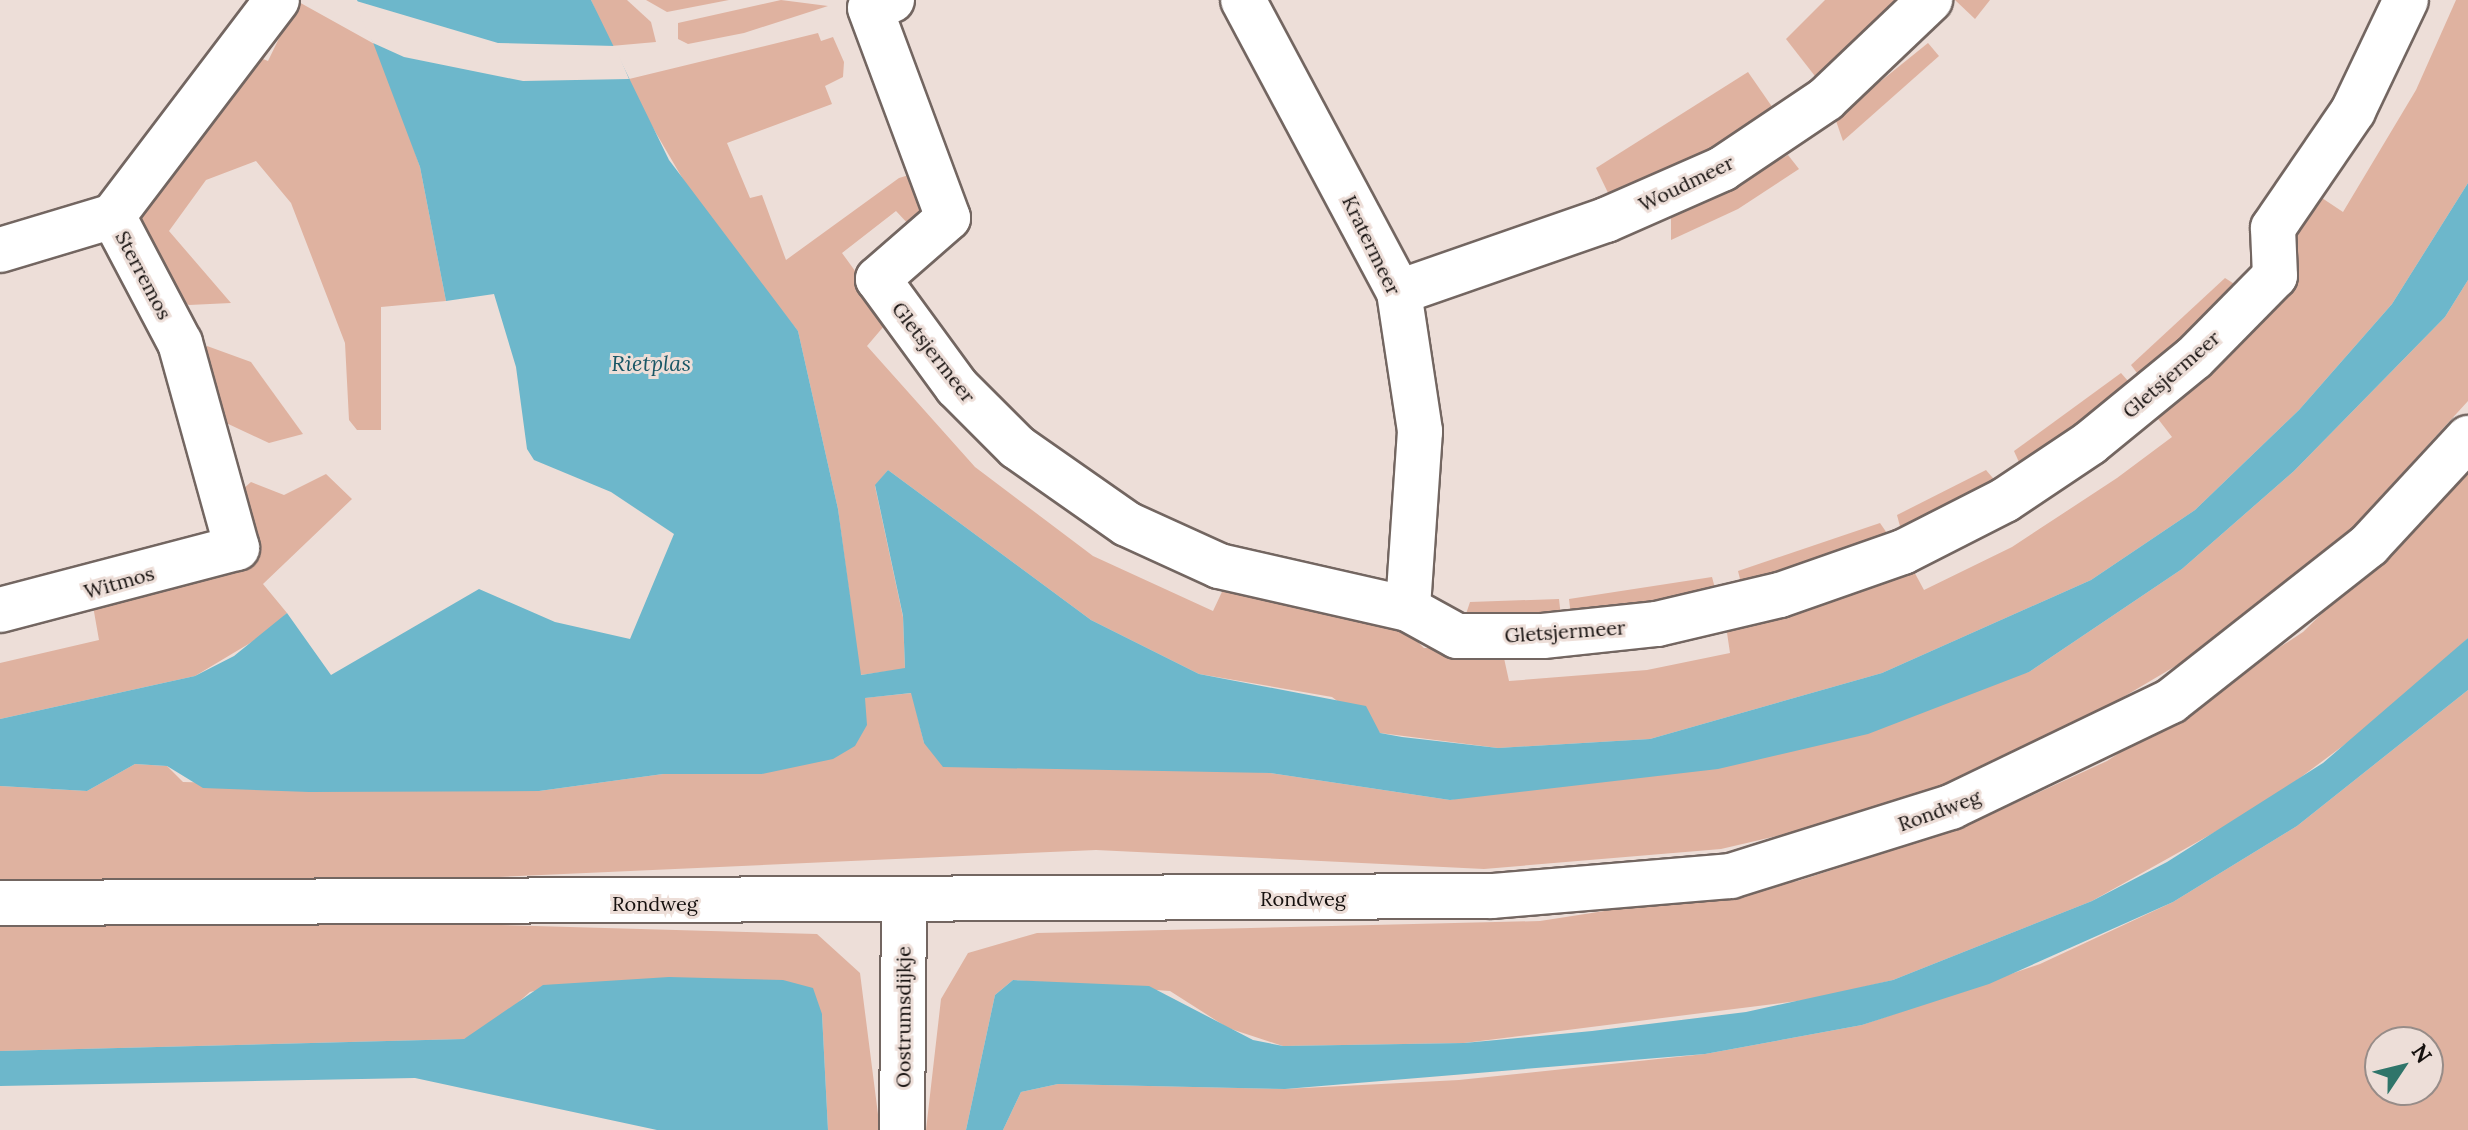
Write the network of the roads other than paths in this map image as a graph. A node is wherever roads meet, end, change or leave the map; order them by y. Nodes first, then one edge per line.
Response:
1 (277, 0) edge
2 (1243, 0) edge
3 (1930, 0) edge
4 (2406, 0) edge
5 (881, 4) edge
6 (113, 216) junction
7 (0, 250) edge
8 (1399, 292) junction
9 (2468, 438) edge
10 (237, 548) joint
11 (1408, 609) junction
12 (0, 610) edge
13 (0, 903) edge
14 (904, 903) junction
15 (902, 1130) edge

1 - 6 street, Sterremos
2 - 8 street, Kratermeer
3 - 8 street, Woudmeer
4 - 11 street, Gletsjermeer
5 - 11 street, Gletsjermeer
6 - 7 street
6 - 10 street, Sterremos
8 - 11 street, Kratermeer
9 - 14 street, Rondweg
10 - 12 street, Witmos
13 - 14 street, Rondweg
14 - 15 street, Oostrumsdijkje

